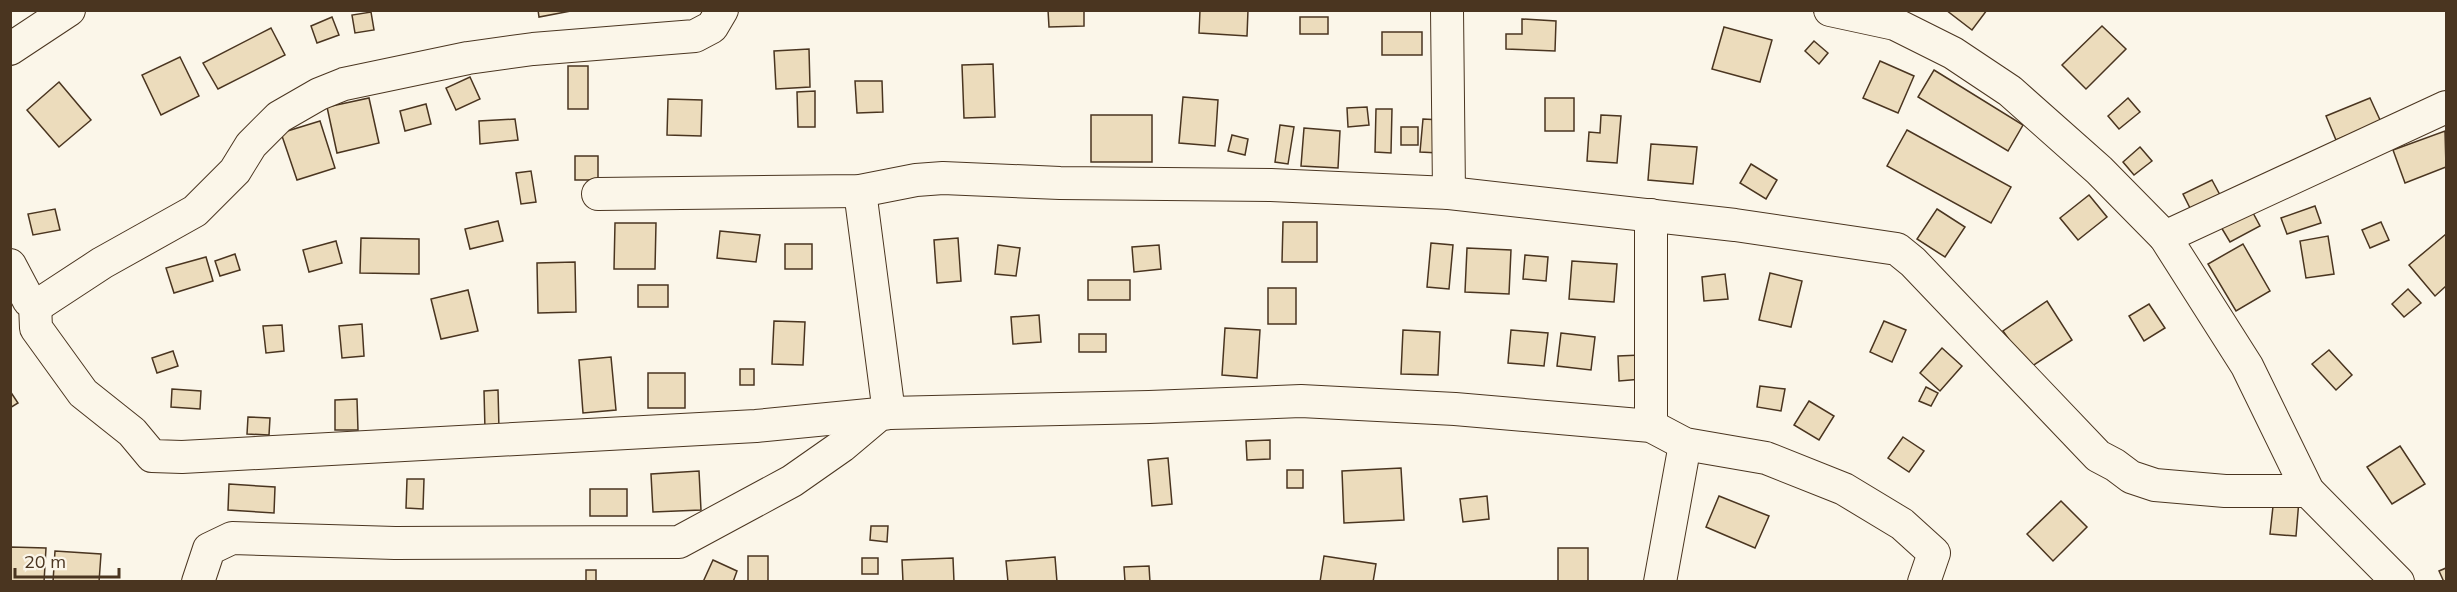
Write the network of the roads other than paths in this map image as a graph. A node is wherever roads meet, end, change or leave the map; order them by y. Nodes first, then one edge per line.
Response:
1 (69, 10) edge
2 (722, 10) edge
3 (1447, 10) edge
4 (1830, 10) edge
5 (10, 49) edge
6 (2446, 107) edge
7 (860, 191) junction
8 (1449, 193) junction
9 (598, 194) dead end
10 (1651, 215) junction
11 (2165, 237) junction
12 (10, 265) edge
13 (35, 304) junction
14 (884, 414) junction
15 (1651, 426) junction
16 (1685, 444) junction
17 (2308, 491) junction
18 (198, 582) edge
19 (1660, 582) edge
20 (1923, 582) edge
21 (2398, 582) edge

1 - 5 street
2 - 13 street
3 - 8 street
4 - 11 street
6 - 11 street
7 - 8 street
7 - 9 street
7 - 14 street
8 - 10 street
10 - 15 street
10 - 17 street
11 - 17 street
12 - 13 street
13 - 14 street
14 - 15 street
14 - 18 street
15 - 16 street
16 - 19 street
16 - 20 street
17 - 21 street

